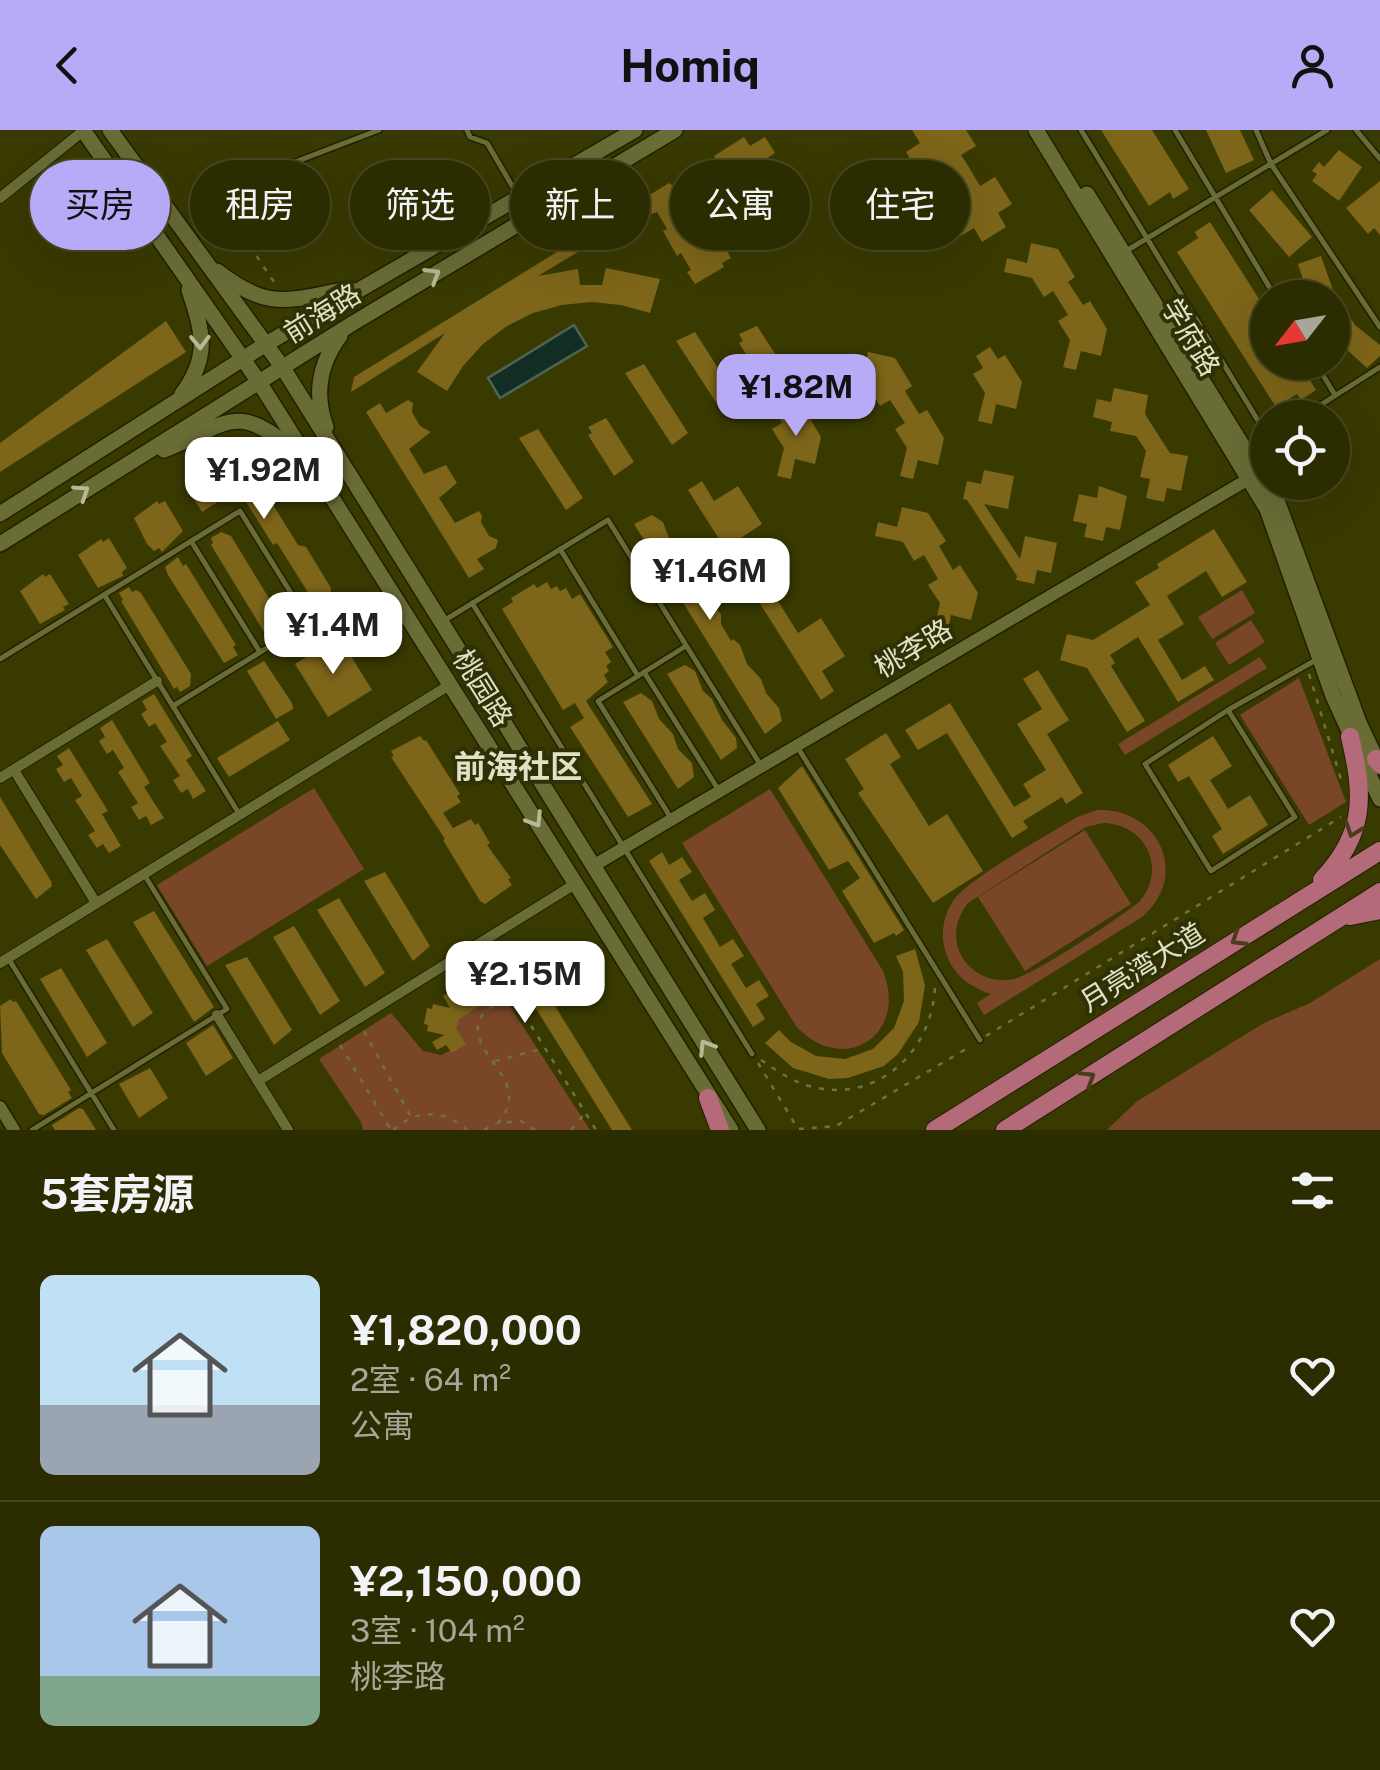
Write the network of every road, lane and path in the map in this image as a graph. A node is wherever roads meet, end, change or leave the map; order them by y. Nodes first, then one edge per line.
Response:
1 (83, 130) edge
2 (110, 130) edge
3 (378, 130) edge
4 (467, 130) edge
5 (635, 130) edge
6 (675, 130) edge
7 (1036, 130) edge
8 (1048, 130) edge
9 (1081, 130) edge
10 (1175, 130) edge
11 (1256, 130) edge
12 (1327, 130) edge
13 (1356, 130) edge
14 (1380, 159) edge
15 (300, 160) edge
16 (585, 160) edge
17 (1271, 164) junction
18 (510, 182) edge
19 (0, 198) edge
20 (1216, 198) junction
21 (510, 205) edge
22 (1146, 239) junction
23 (252, 250) edge
24 (1124, 253) junction
25 (201, 258) junction
26 (185, 277) junction
27 (1265, 280) edge
28 (364, 287) junction
29 (279, 288) dead end
30 (350, 325) junction
31 (1380, 327) edge
32 (266, 344) junction
33 (243, 358) junction
34 (1380, 367) edge
35 (282, 368) junction
36 (1326, 380) edge
37 (258, 382) junction
38 (1335, 395) junction
39 (1327, 400) edge
40 (176, 402) junction
41 (1250, 408) edge
42 (339, 458) junction
43 (1250, 460) edge
44 (1250, 461) edge
45 (118, 469) junction
46 (317, 474) junction
47 (1250, 478) edge
48 (1276, 500) edge
49 (0, 514) edge
50 (191, 541) junction
51 (0, 544) edge
52 (560, 549) junction
53 (104, 595) junction
54 (472, 604) junction
55 (442, 622) junction
56 (686, 646) junction
57 (260, 652) junction
58 (1319, 658) junction
59 (0, 659) edge
60 (641, 674) junction
61 (158, 681) junction
62 (451, 684) junction
63 (173, 706) junction
64 (1228, 710) junction
65 (1350, 738) junction
66 (796, 746) junction
67 (1379, 764) edge
68 (761, 767) junction
69 (14, 770) junction
70 (0, 778) edge
71 (719, 792) junction
72 (1345, 793) dead end
73 (1380, 800) edge
74 (1351, 811) dead end
75 (240, 814) junction
76 (672, 820) junction
77 (624, 848) junction
78 (1380, 851) edge
79 (593, 866) junction
80 (144, 874) junction
81 (575, 884) junction
82 (1380, 892) edge
83 (1295, 903) junction
84 (96, 904) junction
85 (1380, 910) edge
86 (1336, 920) junction
87 (4, 961) edge
88 (932, 962) junction
89 (217, 1015) junction
90 (356, 1019) junction
91 (980, 1040) junction
92 (340, 1045) dead end
93 (545, 1048) junction
94 (752, 1054) junction
95 (493, 1061) junction
96 (258, 1080) junction
97 (91, 1093) junction
98 (708, 1098) junction
99 (2, 1113) edge
100 (585, 1113) junction
101 (412, 1117) junction
102 (498, 1123) junction
103 (14, 1130) edge
104 (32, 1130) edge
105 (114, 1130) edge
106 (288, 1130) edge
107 (392, 1130) edge
108 (467, 1130) edge
109 (484, 1130) edge
110 (535, 1130) edge
111 (570, 1130) edge
112 (596, 1130) edge
113 (720, 1130) edge
114 (730, 1130) edge
115 (758, 1130) edge
116 (935, 1130) edge
117 (1006, 1130) edge

1 - 19 street
1 - 26 main road, 桃园路
2 - 25 main road, 桃园路
3 - 15 lane
4 - 18 lane
5 - 16 main road, 前海路
30 -> 6 main road, 前海路
7 - 44 main road, 学府路
8 - 24 main road, 学府路
9 - 22 lane
10 - 20 lane
11 - 17 lane
12 - 17 lane
13 - 14 lane
17 - 20 lane
17 - 31 lane
20 - 22 lane
20 - 27 lane
21 - 28 main road, 前海路
22 - 24 lane
22 - 41 lane
23 - 29 path
24 - 43 main road, 学府路
25 - 28 main road
25 - 32 main road, 桃园路
26 - 33 main road, 桃园路
26 -> 40 main road
28 - 32 main road, 前海路
30 - 35 main road, 前海路
30 - 42 main road
32 - 33 main road, 前海路
32 - 35 main road, 桃园路
33 - 37 main road, 桃园路
33 - 40 main road, 前海路
34 - 38 lane
35 - 37 main road, 前海路
35 - 42 main road, 桃园路
36 - 38 lane
37 - 45 main road, 前海路
37 - 46 main road, 桃园路
38 - 39 lane
40 - 49 main road, 前海路
42 - 55 main road, 桃园路
45 - 46 main road
51 -> 45 main road, 前海路
46 - 62 main road, 桃园路
47 - 66 street, 桃李路
48 - 58 main road, 学府路
50 - 53 lane
50 - 57 lane
50 - 57 lane
52 - 54 lane
52 - 56 lane
52 - 60 lane
53 - 59 lane
53 - 61 lane
54 - 55 lane
54 - 77 lane
55 - 79 main road, 桃园路
56 - 60 lane
56 - 68 lane
57 - 63 lane
58 - 64 lane
58 - 65 main road, 学府路
58 - 67 main road, 学府路
58 - 72 path
60 - 71 lane
60 - 76 lane
61 - 63 lane
61 - 69 street
62 - 75 street
62 -> 81 main road, 桃园路
63 - 75 lane
64 - 64 lane
65 - 73 main road, 学府路
65 -> 83 main road
66 - 68 street, 桃李路
66 - 88 lane
68 - 71 street, 桃李路
69 - 70 street
69 - 84 street
71 - 76 street, 桃李路
74 - 91 path
75 - 80 street
76 - 77 street, 桃李路
77 - 79 street, 桃李路
77 - 94 lane
78 - 83 main road, 月亮湾大道
115 -> 79 main road, 桃园路
80 - 84 street
80 - 89 lane
81 - 90 street
81 - 98 main road, 桃园路
82 - 86 main road
83 -> 116 main road, 月亮湾大道
84 - 87 street
85 - 86 main road
117 -> 86 main road
87 - 97 lane
88 - 91 lane
88 - 94 path
89 - 96 street
89 - 97 lane
90 - 96 street
90 - 101 path
91 - 94 path
92 - 107 path
93 - 95 path
93 - 95 path
93 - 100 path
95 - 102 path
96 - 106 street
97 - 104 lane
97 - 105 lane
98 - 113 main road
98 - 114 main road, 桃园路
99 - 103 street
100 - 111 path
100 - 112 path
101 - 107 path
101 - 108 path
102 - 109 path
102 - 110 path

